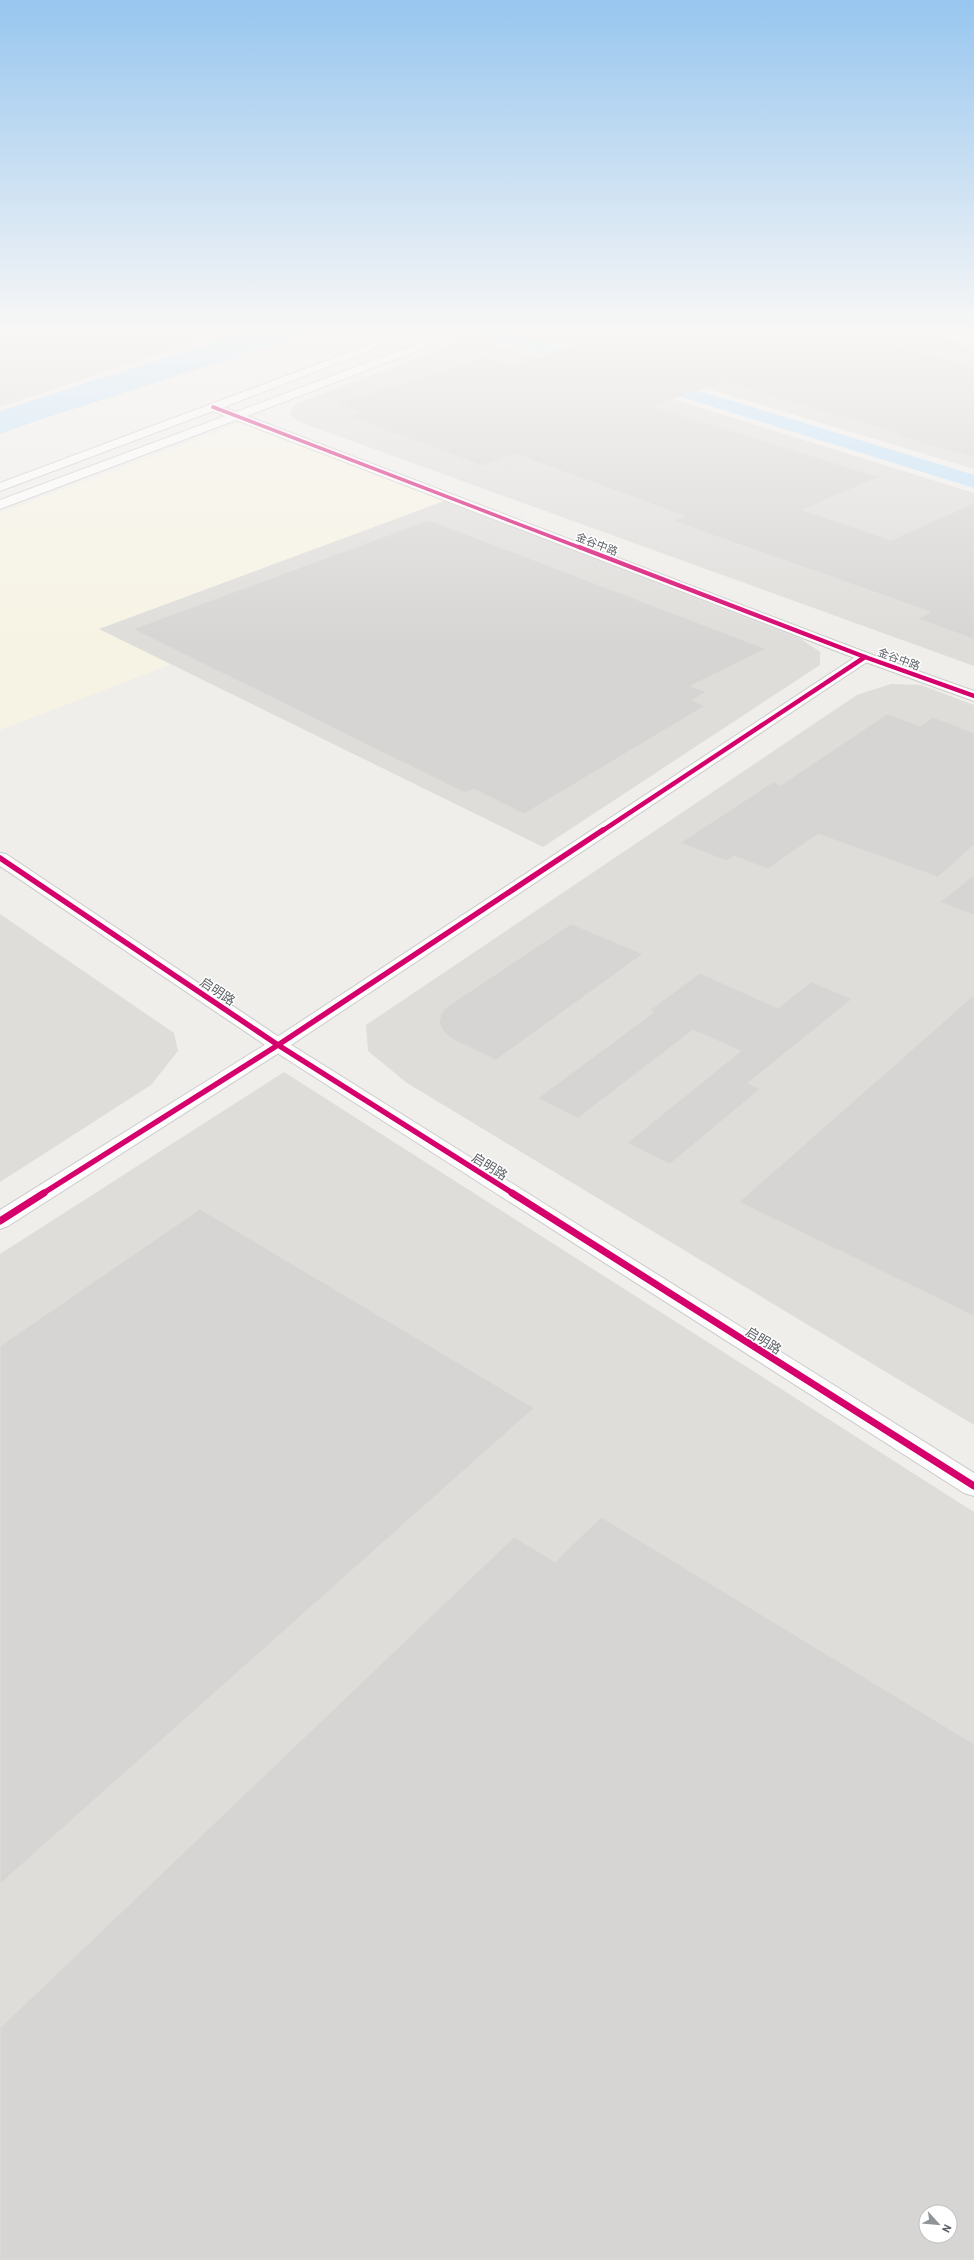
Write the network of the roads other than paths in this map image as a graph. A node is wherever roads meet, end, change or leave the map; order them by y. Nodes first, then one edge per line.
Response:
1 (143, 433) edge
2 (190, 433) edge
3 (282, 433) edge
4 (0, 487) edge
5 (0, 505) edge
6 (864, 657) junction
7 (974, 696) edge
8 (0, 858) edge
9 (278, 1045) junction
10 (0, 1221) edge
11 (974, 1486) edge

1 - 4 street
2 - 5 street
3 - 6 street, 金谷中路
6 - 7 street, 金谷中路
6 - 9 street
8 - 9 street, 启明路
9 - 10 street
9 - 11 street, 启明路

